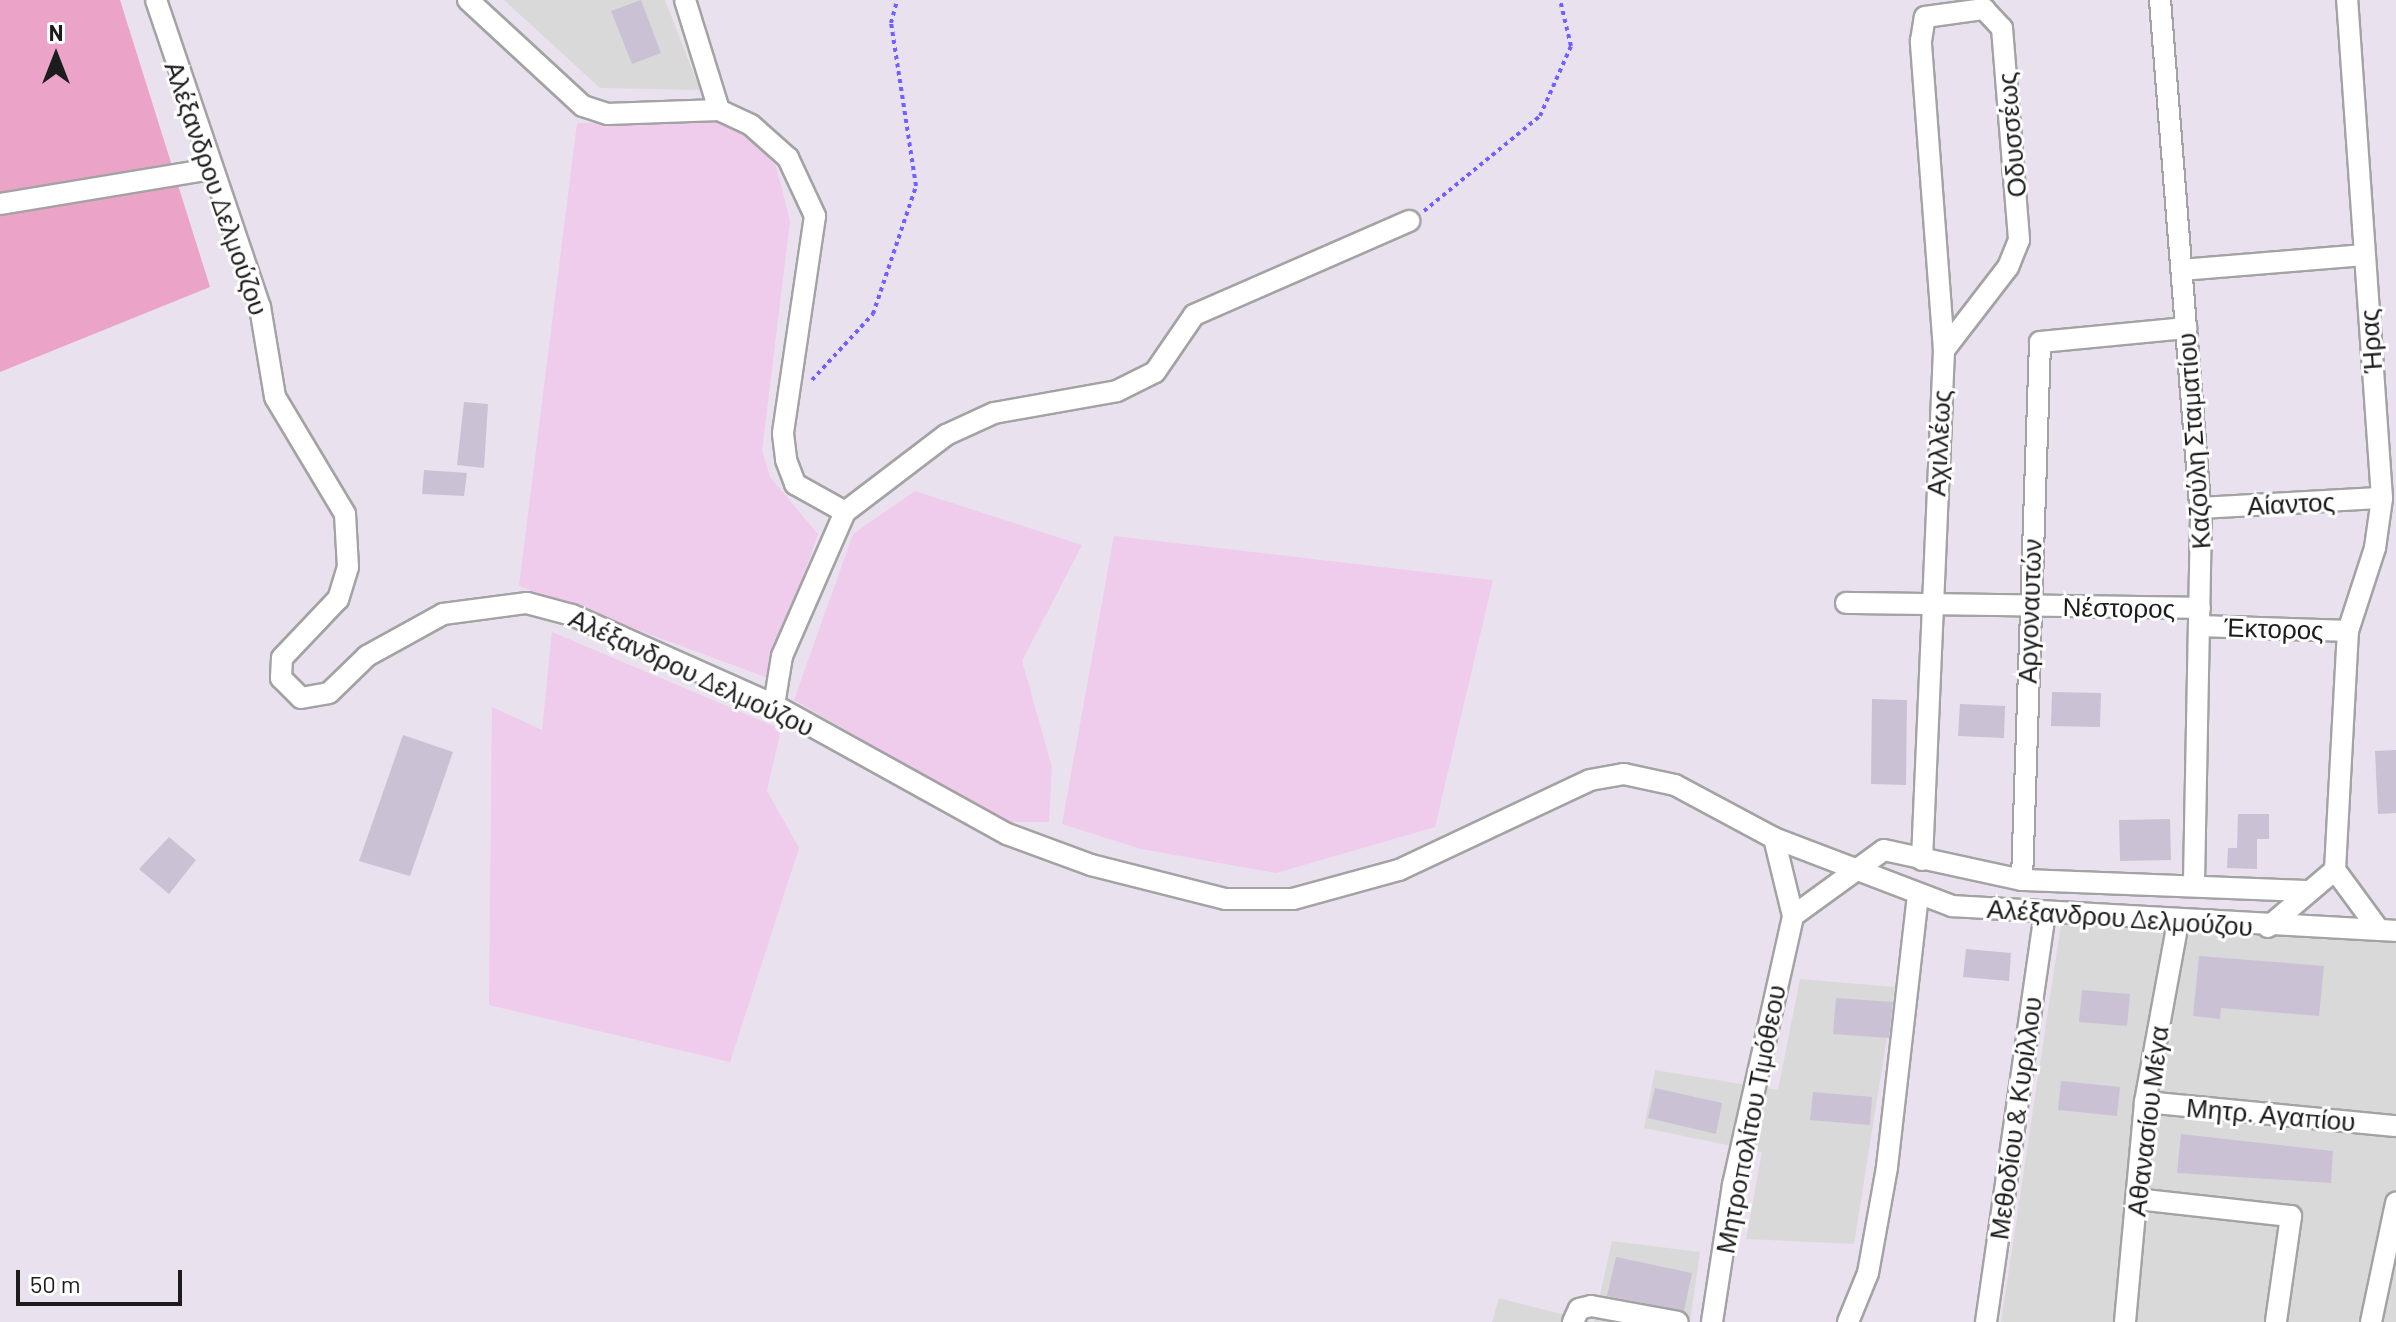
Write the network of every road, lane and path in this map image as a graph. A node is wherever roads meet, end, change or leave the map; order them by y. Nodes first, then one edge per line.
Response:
1 (156, 0) edge
2 (468, 0) edge
3 (685, 0) edge
4 (897, 0) edge
5 (1560, 0) edge
6 (2160, 0) edge
7 (2347, 0) edge
8 (1923, 28) joint
9 (719, 110) junction
10 (211, 169) junction
11 (0, 204) edge
12 (1409, 221) joint
13 (2363, 255) junction
14 (2182, 270) junction
15 (2186, 328) junction
16 (1944, 350) junction
17 (788, 405) junction
18 (2382, 498) junction
19 (2201, 508) junction
20 (845, 512) junction
21 (1846, 603) dead end
22 (1929, 603) junction
23 (2029, 605) junction
24 (2200, 617) junction
25 (2348, 631) junction
26 (774, 705) junction
27 (1774, 838) junction
28 (1922, 860) junction
29 (2335, 870) junction
30 (1850, 872) junction
31 (2022, 880) junction
32 (2194, 884) junction
33 (2309, 891) junction
34 (1918, 896) junction
35 (2045, 913) junction
36 (1793, 916) junction
37 (2178, 922) junction
38 (2268, 927) junction
39 (2388, 930) edge
40 (2145, 1102) junction
41 (2396, 1126) edge
42 (2136, 1199) junction
43 (2396, 1203) edge
44 (1573, 1322) edge
45 (1678, 1322) edge
46 (1712, 1322) edge
47 (1848, 1322) edge
48 (1986, 1322) edge
49 (2125, 1322) edge
50 (2276, 1322) edge
51 (2371, 1322) edge

1 - 10 street, Αλέξανδρου Δελμούζου
2 - 9 street
3 - 9 street
4 - 17 path
5 - 12 path
6 - 14 street, Καζούλη Σταματίου
7 - 13 street, Ήρας
8 - 16 street, Αχιλλέως
8 - 16 street, Οδυσσέως
9 - 17 street
10 - 11 street
10 - 26 street, Αλέξανδρου Δελμούζου
12 - 20 street
13 - 14 street
13 - 18 street, Ήρας
14 - 15 street, Καζούλη Σταματίου
15 - 19 street, Καζούλη Σταματίου
15 - 23 street, Αργοναυτών
16 - 22 street, Αχιλλέως
17 - 20 street
18 - 19 street, Αίαντος
18 - 25 street, Ήρας
19 - 24 street, Καζούλη Σταματίου
20 - 26 street
21 - 22 street, Νέστορος
22 - 23 street, Νέστορος
22 - 28 street, Αχιλλέως
23 - 24 street, Νέστορος
23 - 31 street, Αργοναυτών
24 - 25 street, Έκτορος
24 - 32 street, Καζούλη Σταματίου
25 - 29 street, Ήρας
26 - 27 street, Αλέξανδρου Δελμούζου
27 - 30 street, Αλέξανδρου Δελμούζου
27 - 36 street
28 - 30 street, Αλέξανδρου Δελμούζου
28 - 31 street, Αλέξανδρου Δελμούζου
29 - 33 street
29 - 39 street
30 - 34 street, Αλέξανδρου Δελμούζου
30 - 36 street
31 - 32 street, Αλέξανδρου Δελμούζου
32 - 33 street, Αλέξανδρου Δελμούζου
33 - 38 street
34 - 35 street, Αλέξανδρου Δελμούζου
34 - 47 street
35 - 37 street, Αλέξανδρου Δελμούζου
35 - 48 street, Μεθοδίου & Κυρίλλου
36 - 46 street, Μητροπολίτου Τιμόθεου
37 - 38 street, Αλέξανδρου Δελμούζου
37 - 40 street, Αθανασίου Μέγα
38 - 39 street, Αλέξανδρου Δελμούζου
40 - 41 street, Μητρ. Αγαπίου
40 - 42 street, Αθανασίου Μέγα
42 - 49 street, Αθανασίου Μέγα
42 - 50 street
43 - 51 street
44 - 45 street

